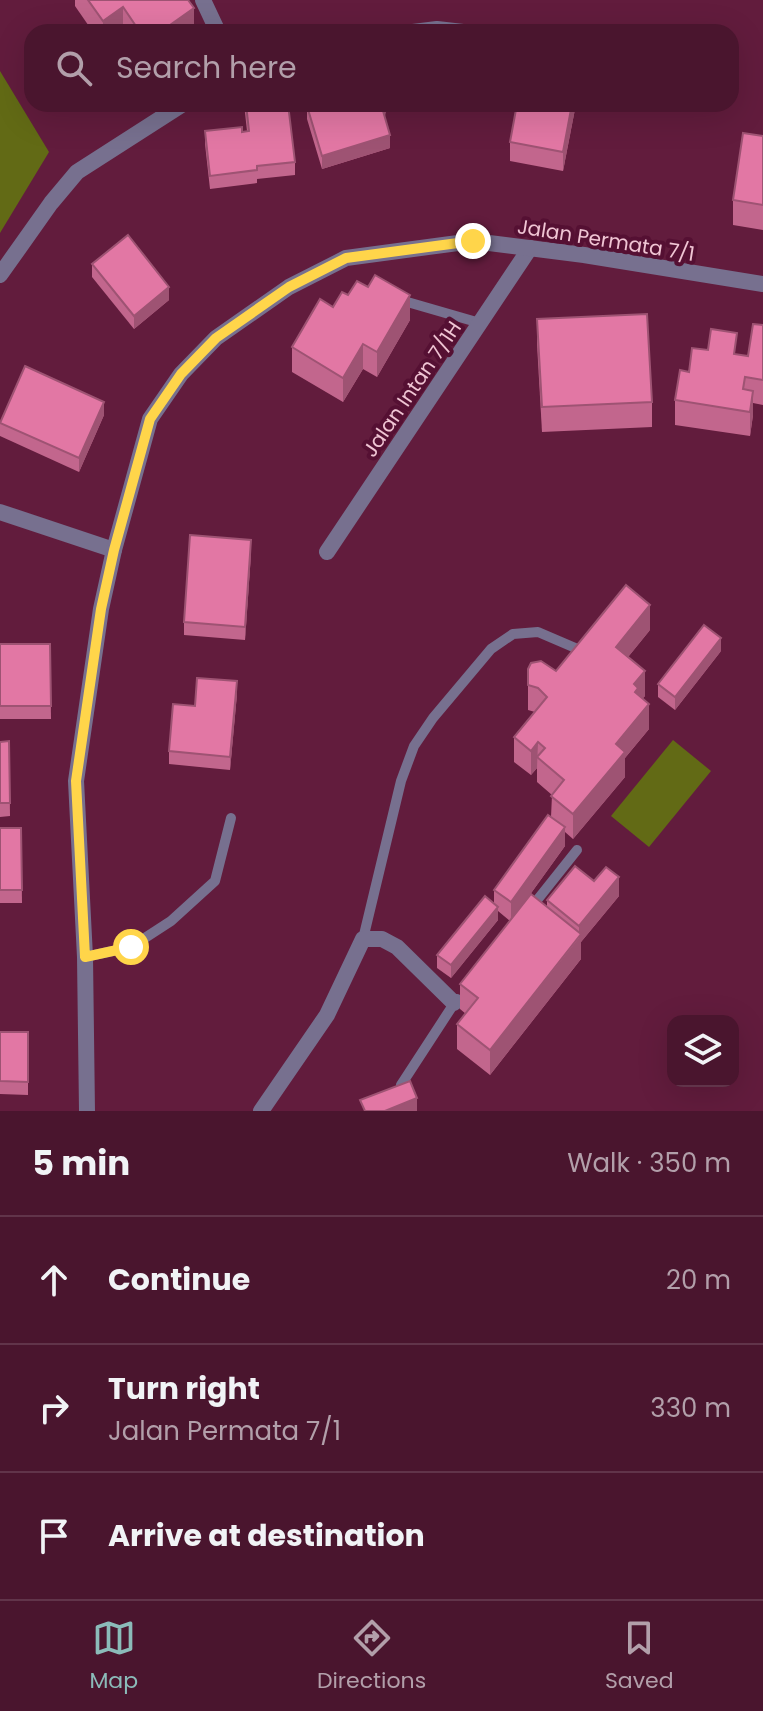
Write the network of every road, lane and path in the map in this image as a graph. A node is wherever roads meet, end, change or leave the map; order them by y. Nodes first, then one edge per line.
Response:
1 (203, 0) edge
2 (214, 24) edge
3 (171, 112) edge
4 (530, 248) junction
5 (0, 275) edge
6 (763, 284) edge
7 (385, 297) edge
8 (480, 323) junction
9 (0, 512) edge
10 (114, 550) junction
11 (327, 552) dead end
12 (580, 650) edge
13 (231, 818) dead end
14 (577, 850) dead end
15 (521, 920) edge
16 (363, 939) junction
17 (85, 957) junction
18 (459, 997) joint
19 (401, 1085) edge
20 (87, 1111) edge
21 (261, 1111) edge

1 - 2 street
3 - 5 street
4 - 6 street, Jalan Permata 7/1
4 - 8 street, Jalan Intan 7/1H
4 - 10 street, Jalan Permata 7/1
7 - 8 lane
8 - 11 street, Jalan Intan 7/1H
9 - 10 street
10 - 17 street, Jalan Permata 7/1
12 - 16 lane
13 - 17 lane
14 - 15 lane
16 - 18 street
16 - 21 street
17 - 20 street, Jalan Permata 7/1
18 - 19 lane

